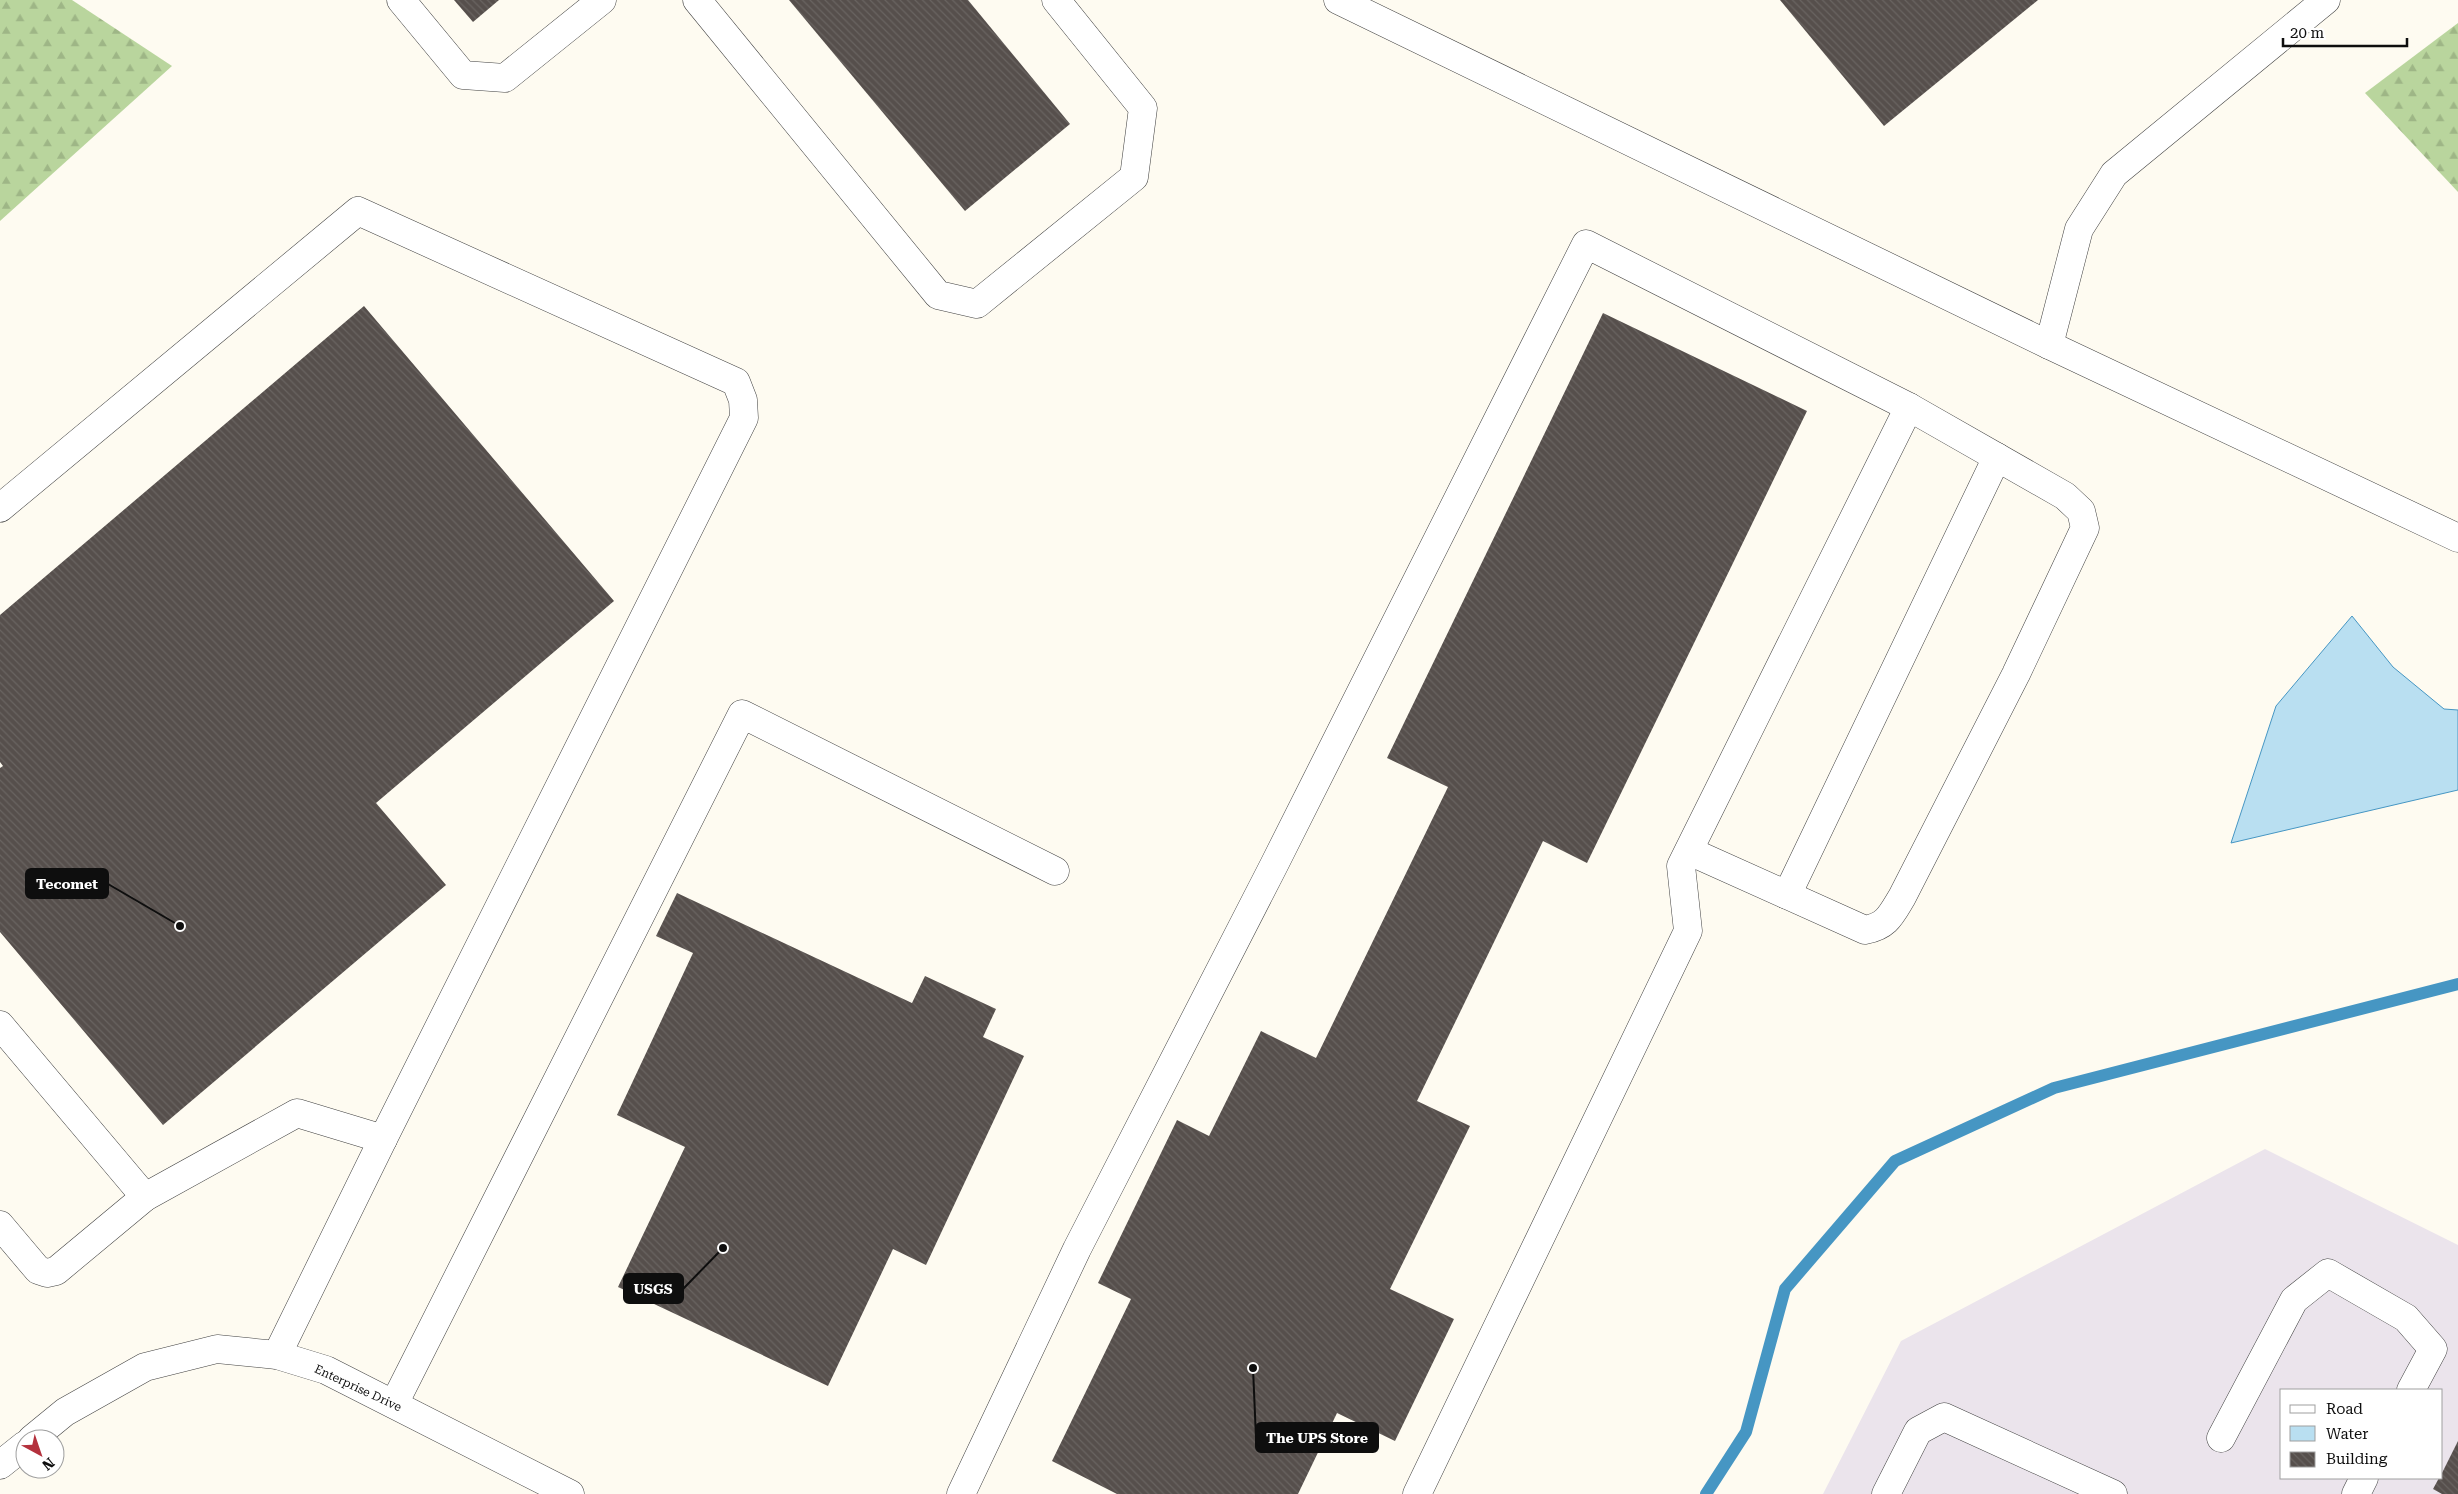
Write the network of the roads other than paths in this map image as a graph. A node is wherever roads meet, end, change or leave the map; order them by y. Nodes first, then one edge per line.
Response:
1 (401, 0) edge
2 (602, 0) edge
3 (697, 0) edge
4 (1056, 0) edge
5 (1338, 0) edge
6 (2326, 0) edge
7 (2049, 345) junction
8 (1909, 406) junction
9 (1997, 457) junction
10 (0, 508) edge
11 (2458, 538) edge
12 (1689, 851) junction
13 (1055, 871) dead end
14 (1787, 895) junction
15 (0, 1025) edge
16 (383, 1138) junction
17 (144, 1197) junction
18 (0, 1225) edge
19 (277, 1355) junction
20 (2412, 1389) edge
21 (394, 1404) junction
22 (44, 1429) edge
23 (2220, 1438) dead end
24 (15, 1452) edge
25 (0, 1465) edge
26 (2364, 1479) edge
27 (570, 1494) edge
28 (961, 1494) edge
29 (1417, 1494) edge
30 (1886, 1494) edge
31 (2113, 1494) edge
32 (2356, 1494) edge

1 - 2 street
3 - 4 street
5 - 7 street
6 - 7 street
7 - 11 street
8 - 9 street
8 - 12 street
8 - 28 street
9 - 14 street
9 - 14 street
10 - 16 street
12 - 14 street
12 - 29 street
13 - 21 street
15 - 17 street
16 - 17 street
16 - 19 street
17 - 18 street
19 - 21 street, Enterprise Drive
19 - 22 street, Enterprise Drive
20 - 23 street
21 - 27 street, Enterprise Drive
24 - 25 street
26 - 32 street
30 - 31 street

